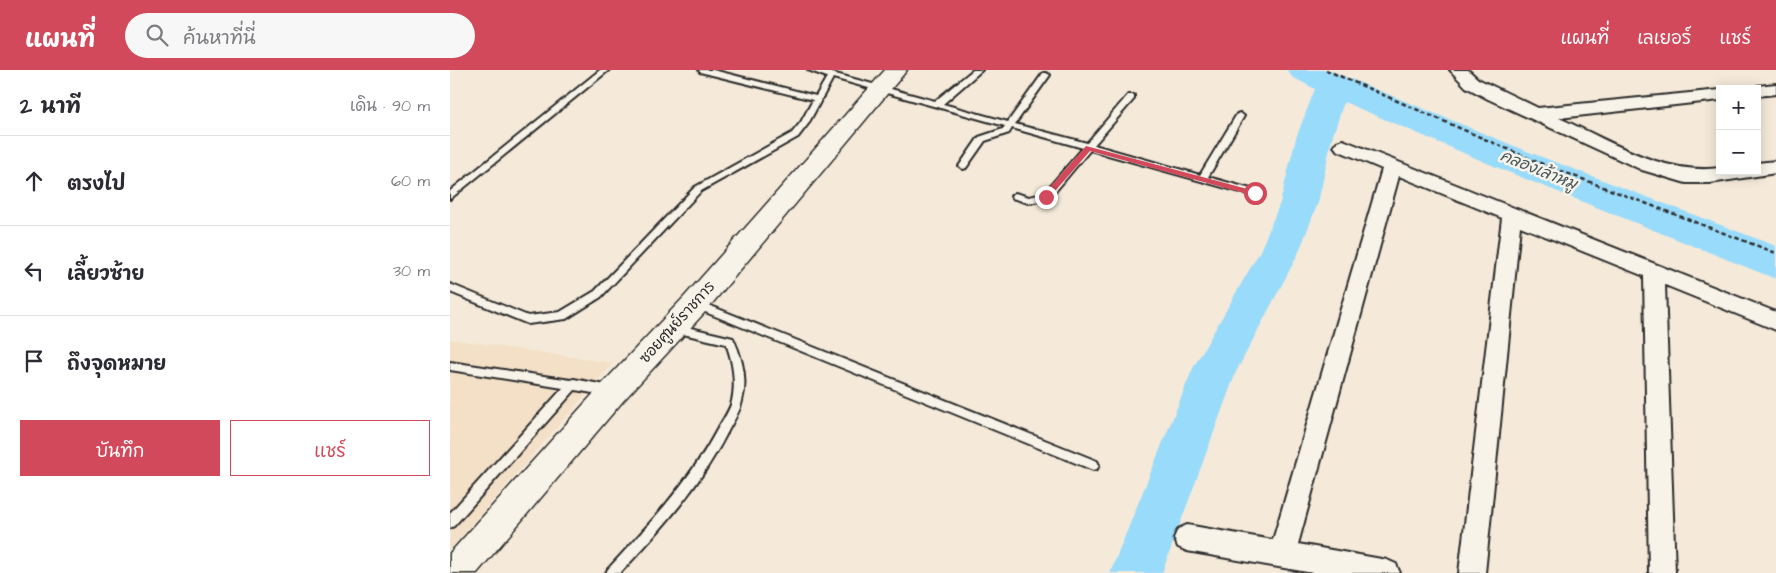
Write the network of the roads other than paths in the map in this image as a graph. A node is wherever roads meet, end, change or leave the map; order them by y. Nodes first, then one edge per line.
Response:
1 (605, 70) edge
2 (703, 70) edge
3 (812, 70) edge
4 (978, 70) edge
5 (1458, 70) edge
6 (1046, 75) dead end
7 (831, 76) junction
8 (888, 79) edge
9 (1776, 89) edge
10 (1761, 91) edge
11 (1716, 95) edge
12 (1130, 97) dead end
13 (818, 99) junction
14 (937, 104) junction
15 (1539, 114) junction
16 (1240, 116) dead end
17 (1011, 126) junction
18 (1343, 146) dead end
19 (1088, 148) junction
20 (963, 166) dead end
21 (1392, 167) junction
22 (1776, 167) edge
23 (1761, 169) edge
24 (1717, 175) edge
25 (1202, 179) junction
26 (1255, 193) dead end
27 (450, 196) edge
28 (1015, 196) dead end
29 (1512, 215) junction
30 (1654, 272) junction
31 (450, 288) edge
32 (695, 304) junction
33 (1776, 321) edge
34 (672, 328) junction
35 (450, 366) edge
36 (574, 384) junction
37 (614, 392) junction
38 (1093, 465) dead end
39 (450, 522) edge
40 (1187, 538) dead end
41 (1282, 554) junction
42 (455, 573) edge
43 (612, 573) edge
44 (1387, 573) edge
45 (1472, 573) edge
46 (1662, 573) edge

1 - 27 lane
2 - 13 lane
3 - 7 lane
4 - 14 lane
5 - 15 street
6 - 17 lane
7 - 8 lane
7 - 13 lane
8 - 14 lane
8 - 32 street, ซอยศูนย์ราชการ
9 - 10 street
11 - 15 street
12 - 19 lane
13 - 31 lane
14 - 17 lane
15 - 24 street
16 - 25 lane
17 - 19 lane
17 - 20 lane
18 - 21 street
19 - 25 lane
19 - 28 lane
21 - 29 street
21 - 41 street
22 - 23 street
25 - 26 lane
29 - 30 street
29 - 45 street
30 - 33 street
30 - 46 street
32 - 34 street, ซอยศูนย์ราชการ
32 - 38 lane
34 - 37 street, ซอยศูนย์ราชการ
34 - 43 lane
35 - 36 lane
36 - 37 lane
36 - 39 lane
37 - 42 street, ซอยศูนย์ราชการ
40 - 41 street
41 - 44 street

